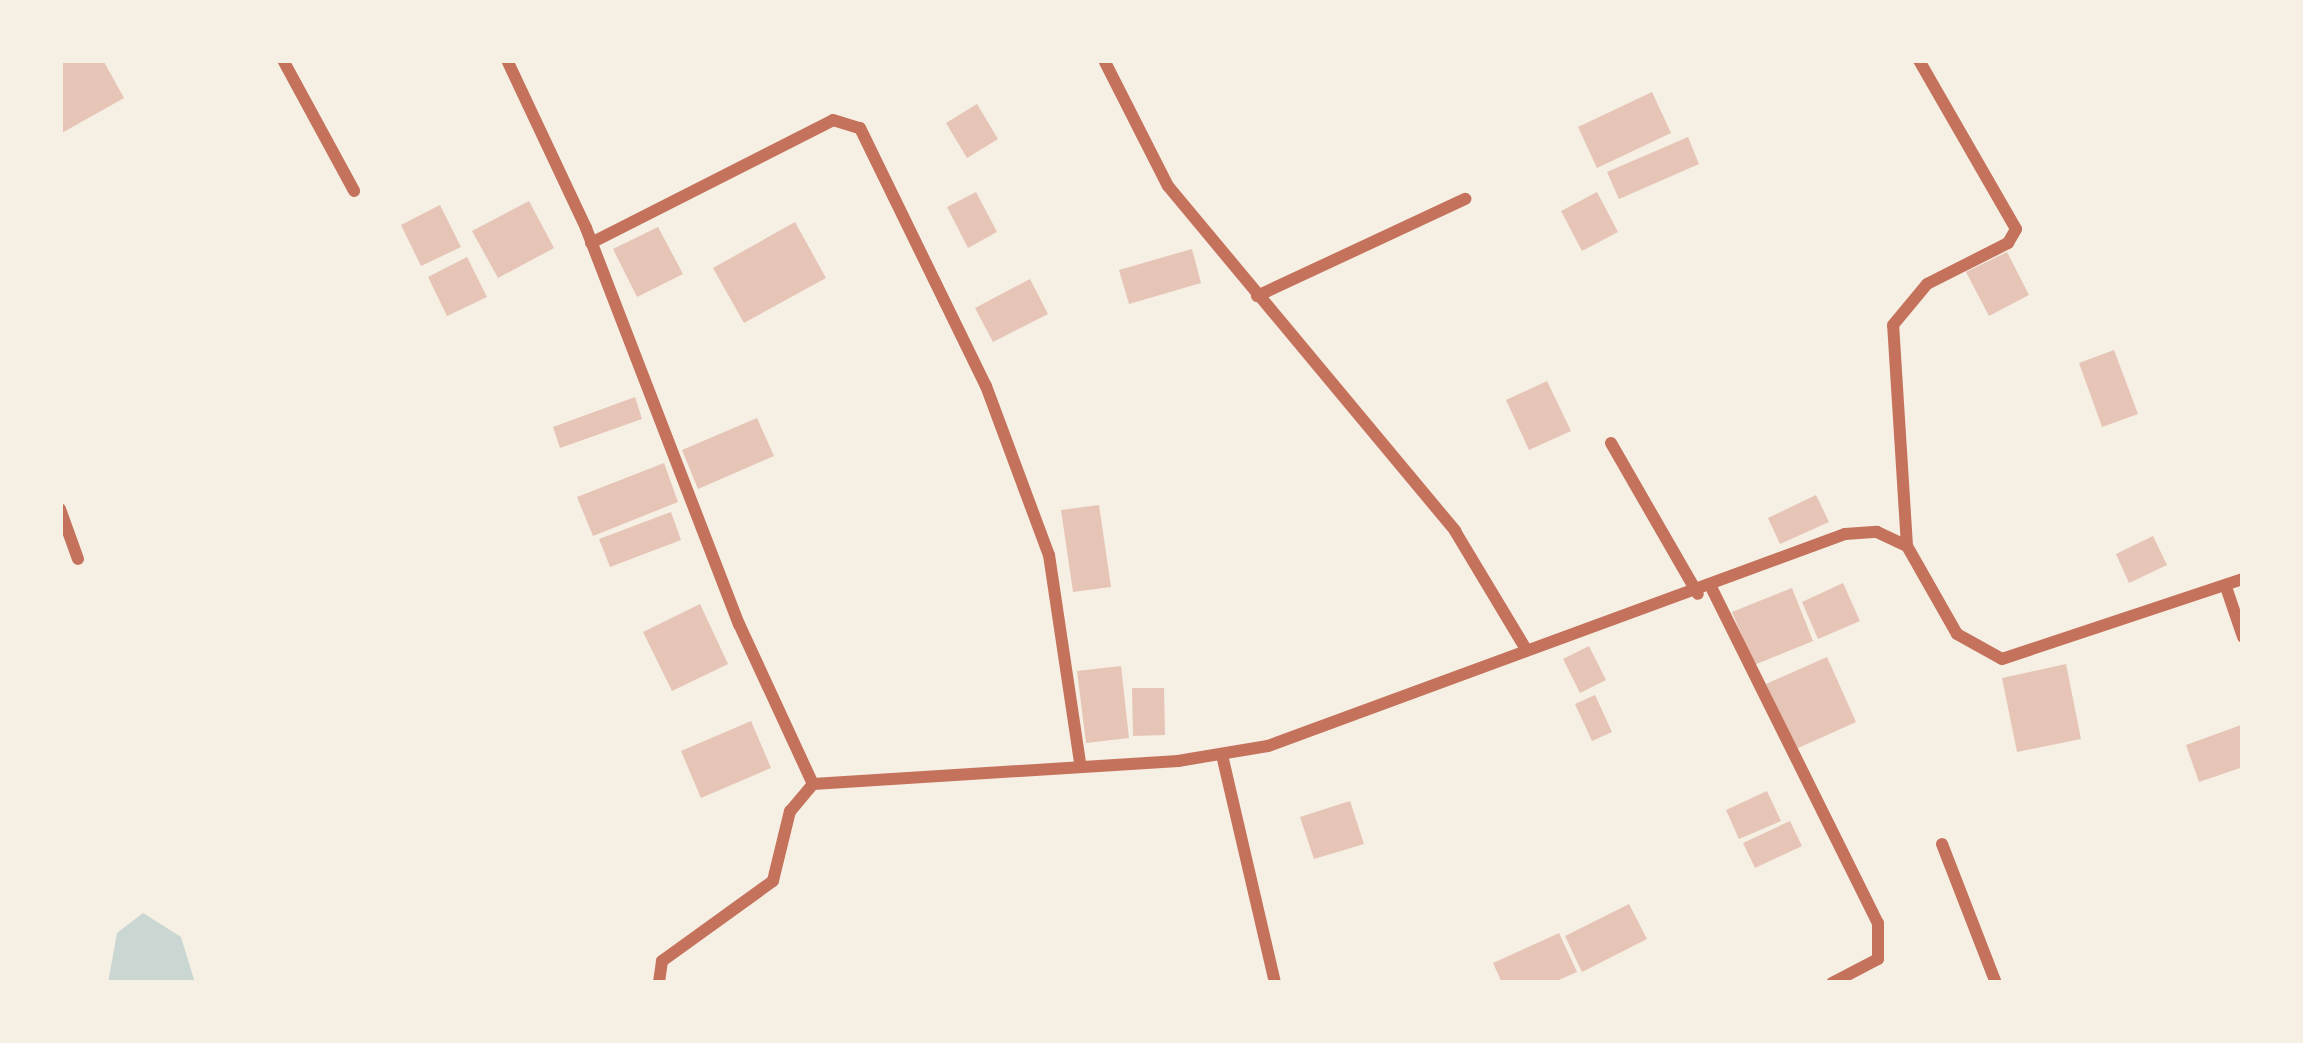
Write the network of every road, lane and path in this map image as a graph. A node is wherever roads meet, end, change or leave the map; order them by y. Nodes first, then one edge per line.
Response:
1 (283, 60) edge
2 (507, 60) edge
3 (1104, 60) edge
4 (1919, 60) edge
5 (354, 191) dead end
6 (1465, 199) dead end
7 (591, 243) junction
8 (1257, 296) junction
9 (1611, 443) dead end
10 (60, 509) edge
11 (1907, 546) junction
12 (78, 559) dead end
13 (2243, 579) edge
14 (2226, 587) junction
15 (1705, 591) junction
16 (2243, 638) edge
17 (1526, 649) junction
18 (1222, 755) junction
19 (1080, 763) junction
20 (813, 784) junction
21 (1942, 844) dead end
22 (659, 983) edge
23 (1275, 983) edge
24 (1832, 983) edge
25 (1996, 983) edge

1 - 5 street
2 - 7 street
3 - 8 street
4 - 11 street
6 - 8 street
7 - 19 street
7 - 20 street
8 - 17 street
9 - 15 street
10 - 12 street
11 - 14 street
11 - 15 street
13 - 14 street
14 - 16 street
15 - 17 street
15 - 24 street
17 - 18 street
18 - 19 street
18 - 23 street
19 - 20 street
20 - 22 street
21 - 25 street

